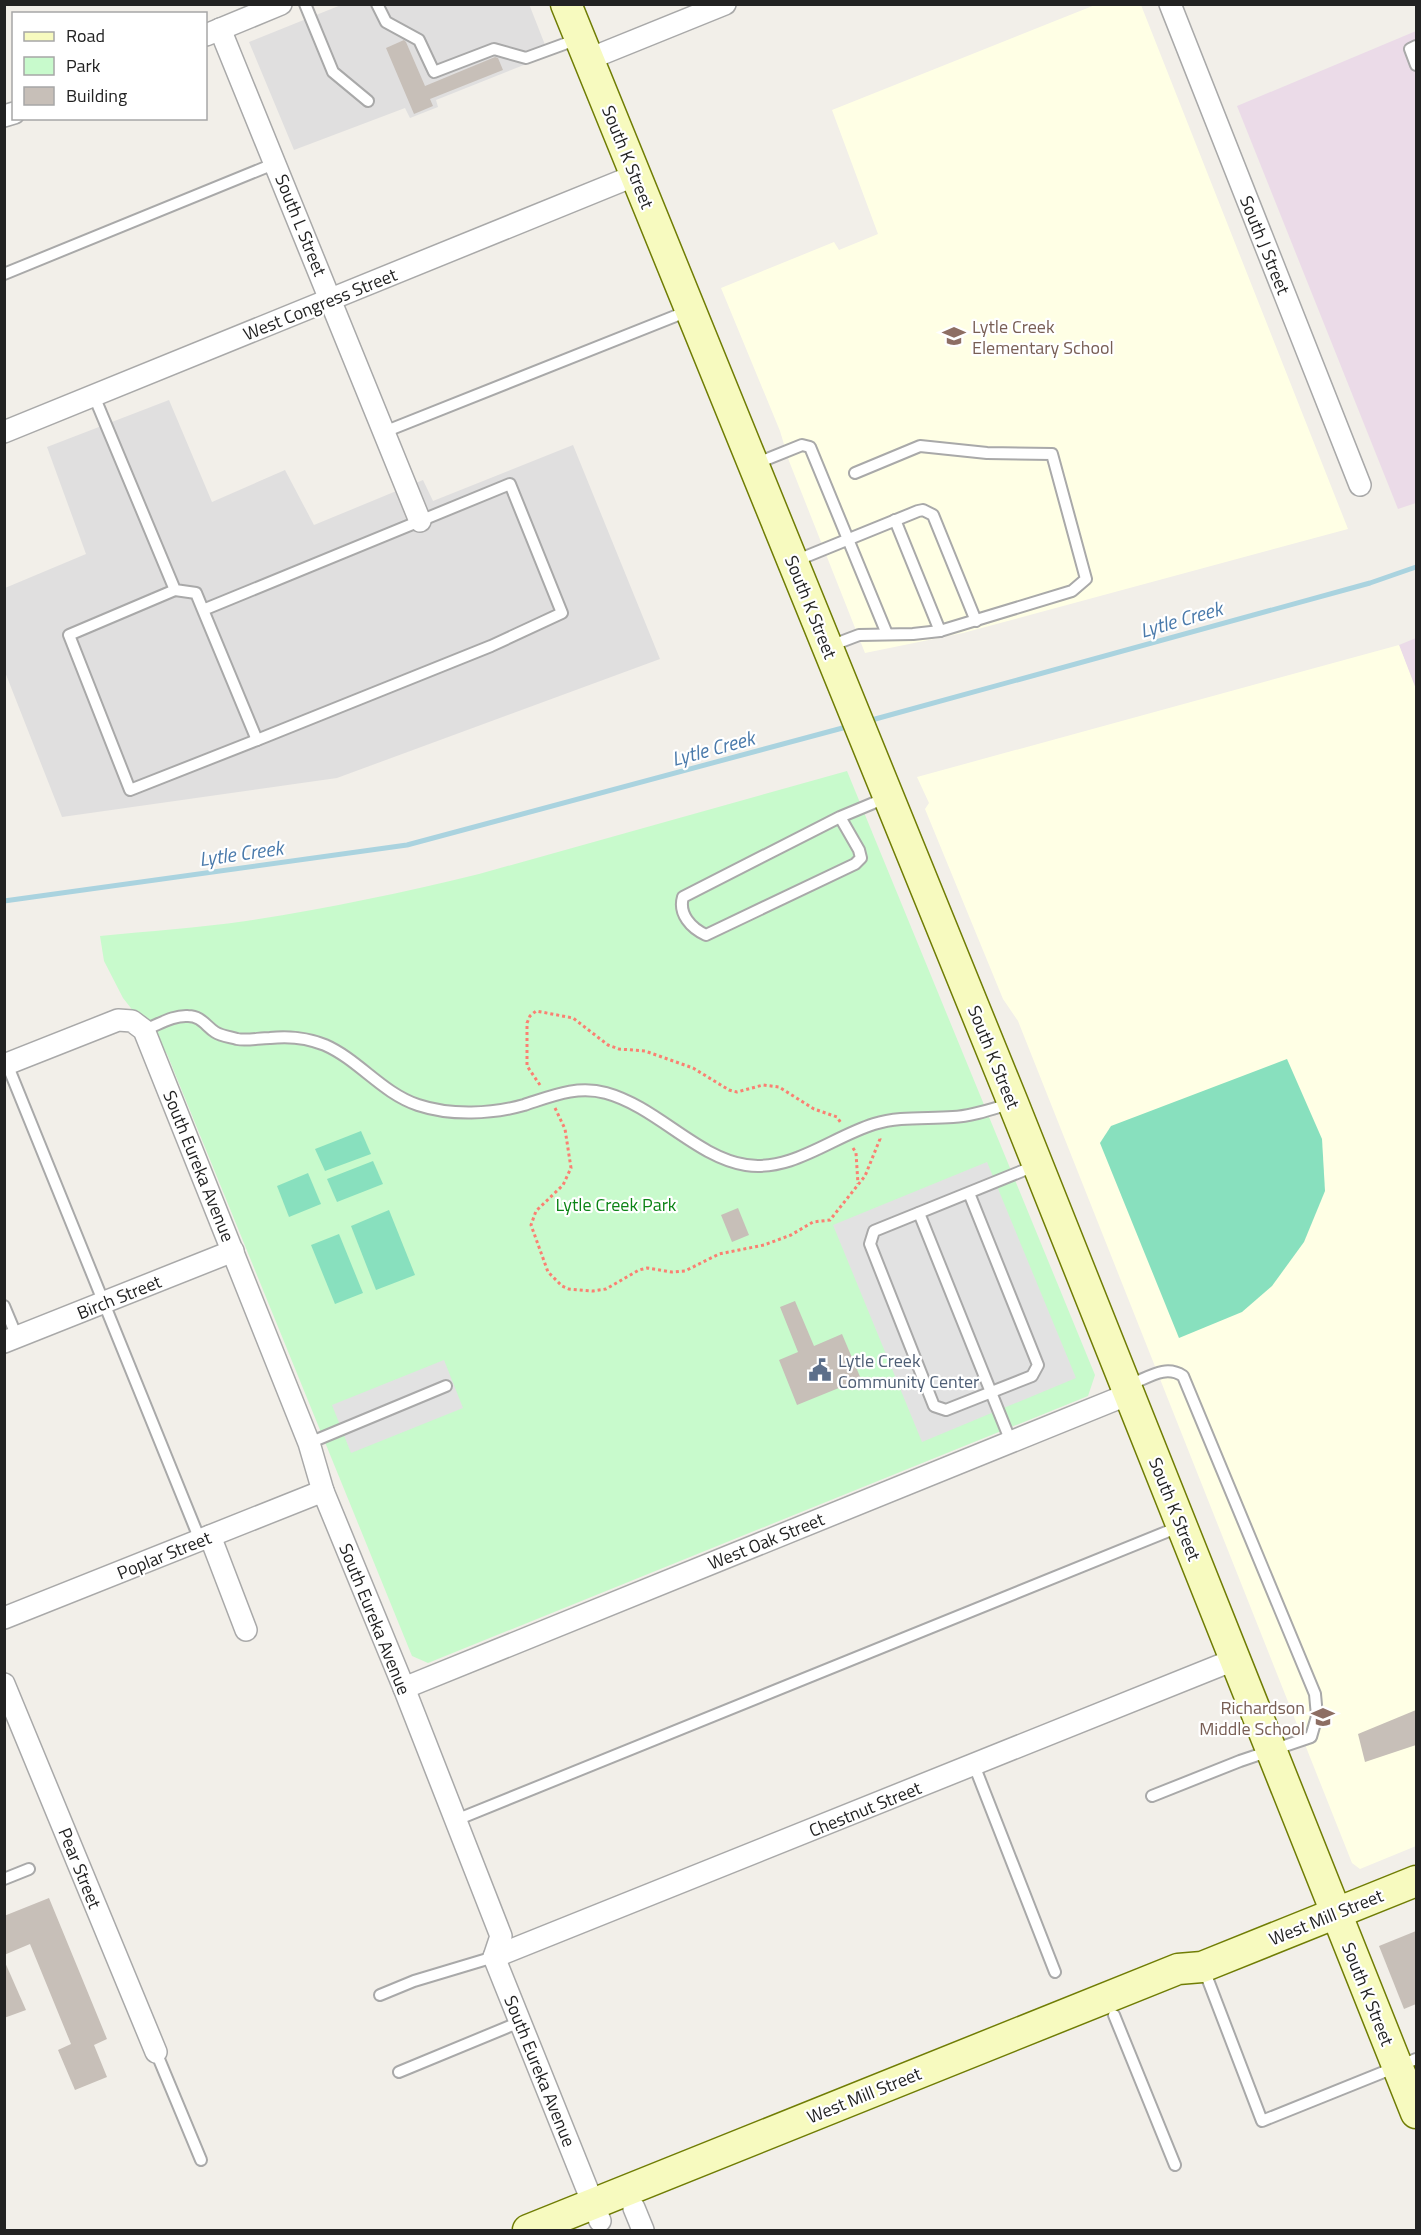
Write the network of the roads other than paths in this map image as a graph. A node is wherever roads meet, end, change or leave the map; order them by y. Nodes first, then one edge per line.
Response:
1 (281, 4) edge
2 (305, 4) edge
3 (377, 4) edge
4 (566, 4) edge
5 (726, 4) edge
6 (1170, 4) edge
7 (213, 32) edge
8 (1416, 46) edge
9 (584, 49) junction
10 (1416, 65) edge
11 (368, 102) dead end
12 (276, 164) junction
13 (636, 175) junction
14 (4, 274) edge
15 (331, 299) junction
16 (691, 310) junction
17 (94, 396) junction
18 (4, 432) edge
19 (384, 432) junction
20 (753, 464) junction
21 (855, 473) dead end
22 (1360, 485) dead end
23 (895, 520) junction
24 (420, 521) junction
25 (848, 539) junction
26 (793, 562) junction
27 (175, 590) junction
28 (203, 610) junction
29 (976, 621) junction
30 (940, 631) junction
31 (887, 634) junction
32 (832, 659) junction
33 (257, 740) junction
34 (883, 786) junction
35 (840, 817) junction
36 (138, 1026) junction
37 (6, 1065) edge
38 (1012, 1103) junction
39 (1037, 1165) junction
40 (969, 1192) junction
41 (919, 1213) junction
42 (233, 1251) junction
43 (104, 1302) junction
44 (4, 1306) edge
45 (11, 1339) edge
46 (447, 1386) dead end
47 (1127, 1390) junction
48 (991, 1393) junction
49 (1011, 1442) junction
50 (309, 1443) junction
51 (323, 1491) junction
52 (1181, 1526) junction
53 (205, 1538) junction
54 (4, 1618) edge
55 (246, 1630) dead end
56 (1236, 1659) junction
57 (4, 1684) edge
58 (404, 1688) junction
59 (1274, 1751) junction
60 (974, 1765) junction
61 (1152, 1796) dead end
62 (456, 1820) junction
63 (29, 1869) dead end
64 (4, 1879) edge
65 (1416, 1881) edge
66 (1335, 1913) junction
67 (494, 1957) junction
68 (1202, 1967) junction
69 (1055, 1972) dead end
70 (380, 1995) dead end
71 (1114, 2015) junction
72 (520, 2022) junction
73 (156, 2052) joint
74 (1407, 2063) edge
75 (399, 2073) dead end
76 (1416, 2113) edge
77 (201, 2160) dead end
78 (1175, 2165) dead end
79 (590, 2219) edge
80 (638, 2219) edge
81 (528, 2230) edge

1 - 7 street
2 - 11 lane
3 - 9 lane
4 - 9 street, South K Street
5 - 9 street
6 - 22 street, South J Street
7 - 12 street, South L Street
8 - 10 lane
9 - 13 street, South K Street
12 - 14 lane
12 - 15 street, South L Street
13 - 15 street, West Congress Street
13 - 16 street, South K Street
15 - 17 street, West Congress Street
15 - 19 street, South L Street
16 - 19 lane
16 - 20 street, South K Street
17 - 18 street, West Congress Street
17 - 27 lane
19 - 24 street, South L Street
20 - 25 lane
20 - 26 street, South K Street
21 - 29 lane
23 - 25 lane
23 - 29 lane
23 - 30 lane
24 - 28 lane
24 - 33 lane
25 - 26 lane
25 - 31 lane
26 - 32 street, South K Street
27 - 28 lane
27 - 33 lane
28 - 33 lane
29 - 30 lane
30 - 31 lane
31 - 32 lane
32 - 34 street, South K Street
34 - 35 lane
34 - 38 street, South K Street
35 - 35 lane
36 - 37 street
36 - 38 lane
36 - 42 street, South Eureka Avenue
37 - 43 lane
38 - 39 street, South K Street
39 - 40 lane
39 - 47 street, South K Street
40 - 41 lane
40 - 48 lane
41 - 48 lane
41 - 48 lane
42 - 43 street, Birch Street
42 - 50 street, South Eureka Avenue
43 - 45 street, Birch Street
43 - 53 lane
44 - 45 lane
46 - 50 lane
47 - 49 street, West Oak Street
47 - 52 street, South K Street
47 - 59 lane
48 - 49 lane
49 - 58 street, West Oak Street
50 - 51 street, South Eureka Avenue
51 - 53 street, Poplar Street
51 - 58 street, South Eureka Avenue
52 - 56 street, South K Street
52 - 62 lane
53 - 54 street, Poplar Street
53 - 55 street
56 - 59 street, South K Street
56 - 60 street, Chestnut Street
57 - 73 street, Pear Street
58 - 62 street, South Eureka Avenue
59 - 61 lane
59 - 66 street, South K Street
60 - 67 street, Chestnut Street
60 - 69 lane
62 - 67 street, South Eureka Avenue
63 - 64 lane
65 - 66 street, West Mill Street
66 - 68 street, West Mill Street
66 - 74 street, South K Street
67 - 70 lane
67 - 72 street, South Eureka Avenue
68 - 71 street, West Mill Street
68 - 74 lane
68 - 79 street, West Mill Street
71 - 78 lane
71 - 80 street, West Mill Street
72 - 75 lane
72 - 79 street, South Eureka Avenue
73 - 77 lane
74 - 76 street, South K Street
79 - 80 street, West Mill Street
79 - 81 street, West Mill Street

